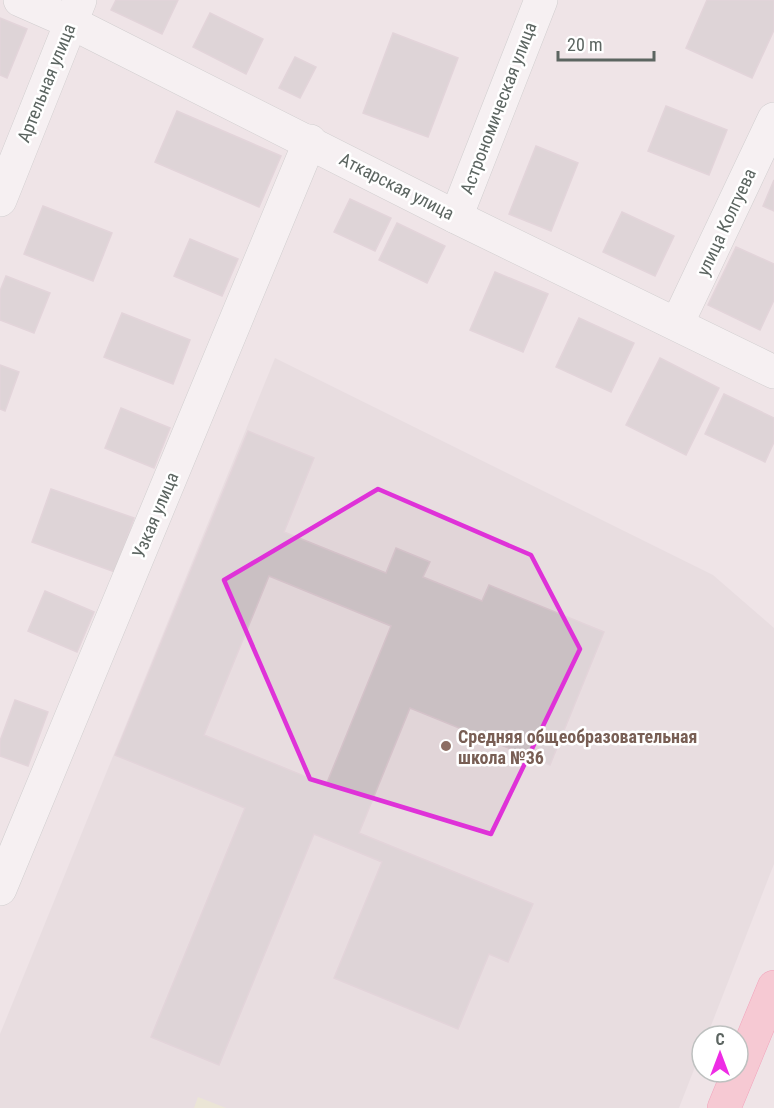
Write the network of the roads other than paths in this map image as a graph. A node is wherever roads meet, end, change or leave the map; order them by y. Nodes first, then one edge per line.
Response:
1 (20, 0) edge
2 (541, 0) edge
3 (75, 11) edge
4 (774, 119) edge
5 (310, 141) junction
6 (0, 200) edge
7 (456, 217) junction
8 (677, 324) junction
9 (774, 372) edge
10 (0, 889) edge
11 (774, 987) edge
12 (724, 1108) edge

1 - 3 street, Аткарская улица
2 - 7 street, Астрономическая улица
3 - 5 street, Аткарская улица
3 - 6 street, Артельная улица
4 - 8 street, улица Колгуева
5 - 7 street, Аткарская улица
5 - 10 street, Узкая улица
7 - 8 street, Аткарская улица
8 - 9 street, Аткарская улица
11 - 12 main road

